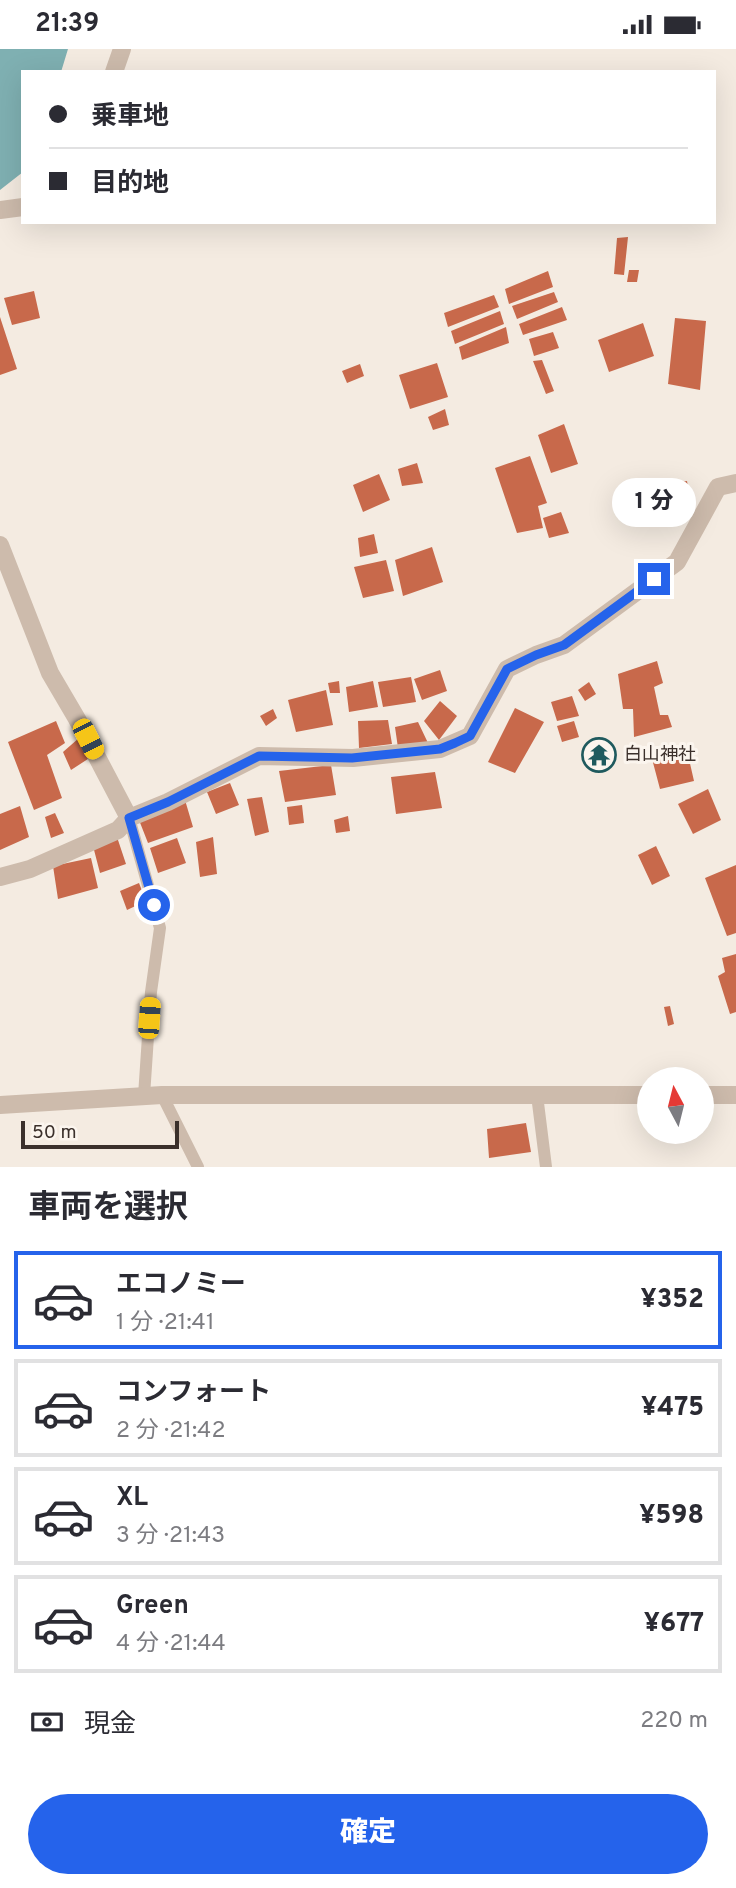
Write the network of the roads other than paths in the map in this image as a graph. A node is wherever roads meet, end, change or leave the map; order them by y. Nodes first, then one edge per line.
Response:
1 (122, 49) edge
2 (115, 70) edge
3 (21, 207) edge
4 (0, 210) edge
5 (736, 483) edge
6 (0, 545) edge
7 (129, 818) junction
8 (0, 877) edge
9 (153, 1095) junction
10 (537, 1095) junction
11 (637, 1095) edge
12 (714, 1095) edge
13 (736, 1095) edge
14 (0, 1105) edge
15 (198, 1167) edge
16 (546, 1167) edge

1 - 2 street
3 - 4 street
5 - 7 street
6 - 7 street
7 - 8 street
7 - 9 lane
9 - 10 street
9 - 14 street
9 - 15 lane
10 - 11 street
10 - 16 lane
12 - 13 street

